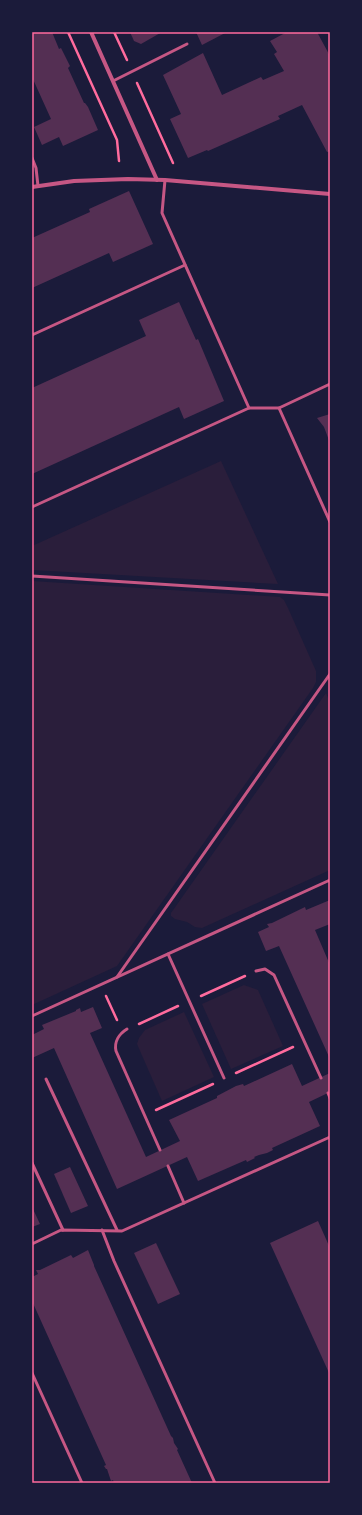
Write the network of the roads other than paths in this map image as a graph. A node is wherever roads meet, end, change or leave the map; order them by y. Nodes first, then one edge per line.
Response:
1 (91, 32) edge
2 (187, 44) dead end
3 (113, 81) junction
4 (32, 158) edge
5 (158, 180) junction
6 (165, 180) junction
7 (38, 186) junction
8 (32, 187) edge
9 (330, 194) edge
10 (185, 265) junction
11 (32, 335) edge
12 (330, 384) edge
13 (249, 408) junction
14 (279, 408) junction
15 (32, 507) edge
16 (330, 522) edge
17 (32, 576) edge
18 (330, 595) edge
19 (330, 674) edge
20 (330, 880) edge
21 (168, 954) junction
22 (256, 971) dead end
23 (117, 977) junction
24 (32, 1016) edge
25 (128, 1029) dead end
26 (224, 1078) dead end
27 (321, 1078) dead end
28 (46, 1079) dead end
29 (328, 1093) dead end
30 (330, 1098) edge
31 (330, 1137) edge
32 (160, 1150) dead end
33 (32, 1163) edge
34 (168, 1166) dead end
35 (184, 1203) junction
36 (63, 1230) junction
37 (102, 1230) junction
38 (117, 1230) junction
39 (32, 1244) edge
40 (32, 1373) edge
41 (82, 1483) edge
42 (215, 1483) edge

1 - 3 street
2 - 3 lane
3 - 5 street
4 - 7 lane
5 - 6 street
5 - 7 street
6 - 9 street
6 - 10 lane
7 - 8 street
10 - 11 lane
10 - 13 lane
12 - 14 lane
13 - 14 lane
13 - 15 lane
14 - 16 lane
17 - 18 lane
19 - 23 lane
20 - 21 lane
21 - 23 lane
21 - 26 lane
22 - 27 lane
23 - 24 lane
25 - 32 lane
28 - 38 lane
29 - 30 lane
31 - 35 lane
33 - 36 lane
34 - 35 lane
35 - 38 lane
36 - 37 lane
36 - 39 lane
37 - 38 lane
37 - 42 lane
40 - 41 lane

